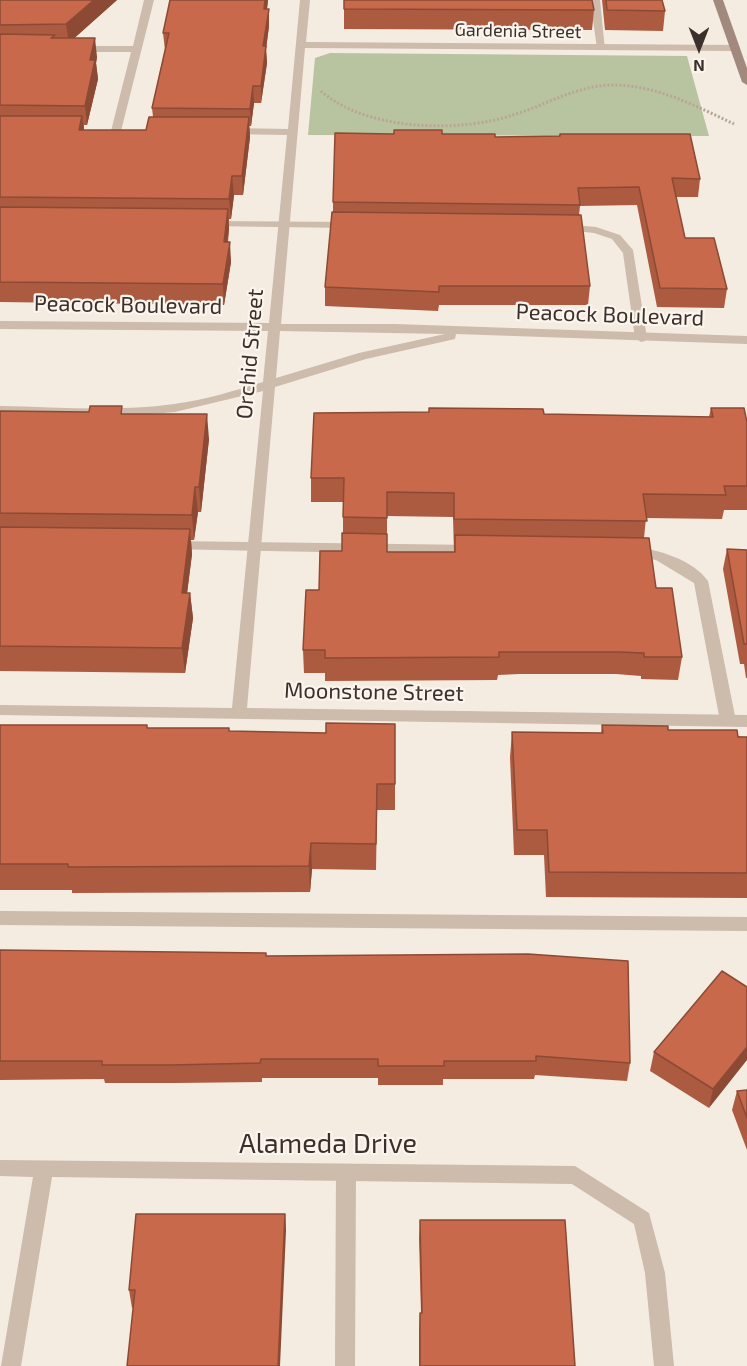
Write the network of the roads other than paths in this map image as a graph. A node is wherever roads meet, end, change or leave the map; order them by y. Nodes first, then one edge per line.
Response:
1 (149, 0) edge
2 (305, 0) edge
3 (595, 0) edge
4 (718, 0) edge
5 (300, 45) junction
6 (602, 48) junction
7 (735, 48) junction
8 (68, 49) edge
9 (136, 49) junction
10 (747, 82) edge
11 (105, 131) edge
12 (116, 131) junction
13 (128, 131) edge
14 (222, 131) edge
15 (292, 132) junction
16 (201, 224) edge
17 (283, 224) junction
18 (367, 225) edge
19 (554, 227) edge
20 (0, 325) edge
21 (274, 328) junction
22 (472, 332) junction
23 (641, 338) junction
24 (747, 340) edge
25 (268, 386) junction
26 (0, 410) edge
27 (162, 546) edge
28 (254, 547) junction
29 (489, 550) edge
30 (620, 552) edge
31 (0, 710) edge
32 (239, 713) junction
33 (728, 721) junction
34 (747, 721) edge
35 (0, 918) edge
36 (747, 924) edge
37 (0, 1167) edge
38 (44, 1167) junction
39 (346, 1173) junction
40 (11, 1366) edge
41 (345, 1366) edge
42 (664, 1366) edge

1 - 9 street
2 - 5 street, Orchid Street
3 - 6 street
4 - 7 main road
5 - 6 street, Gardenia Street
5 - 15 street, Orchid Street
6 - 7 street, Gardenia Street
7 - 10 main road
8 - 9 street
9 - 12 street
11 - 12 street
12 - 13 street
14 - 15 street
15 - 17 street, Orchid Street
16 - 17 street
17 - 18 street
17 - 21 street, Orchid Street
19 - 23 street
20 - 21 street, Peacock Boulevard
21 - 22 street, Peacock Boulevard
21 - 25 street, Orchid Street
22 - 23 street, Peacock Boulevard
22 - 25 street, Peacock Boulevard
23 - 24 street, Peacock Boulevard
25 - 26 street, Peacock Boulevard
25 - 28 street, Orchid Street
27 - 28 street
28 - 29 street
28 - 32 street, Orchid Street
30 - 33 street
31 - 32 street, Moonstone Street
32 - 33 street, Moonstone Street
33 - 34 street, Moonstone Street
35 - 36 street
37 - 38 street, Alameda Drive
38 - 39 street, Alameda Drive
38 - 40 street
39 - 41 street
39 - 42 street, Alameda Drive

